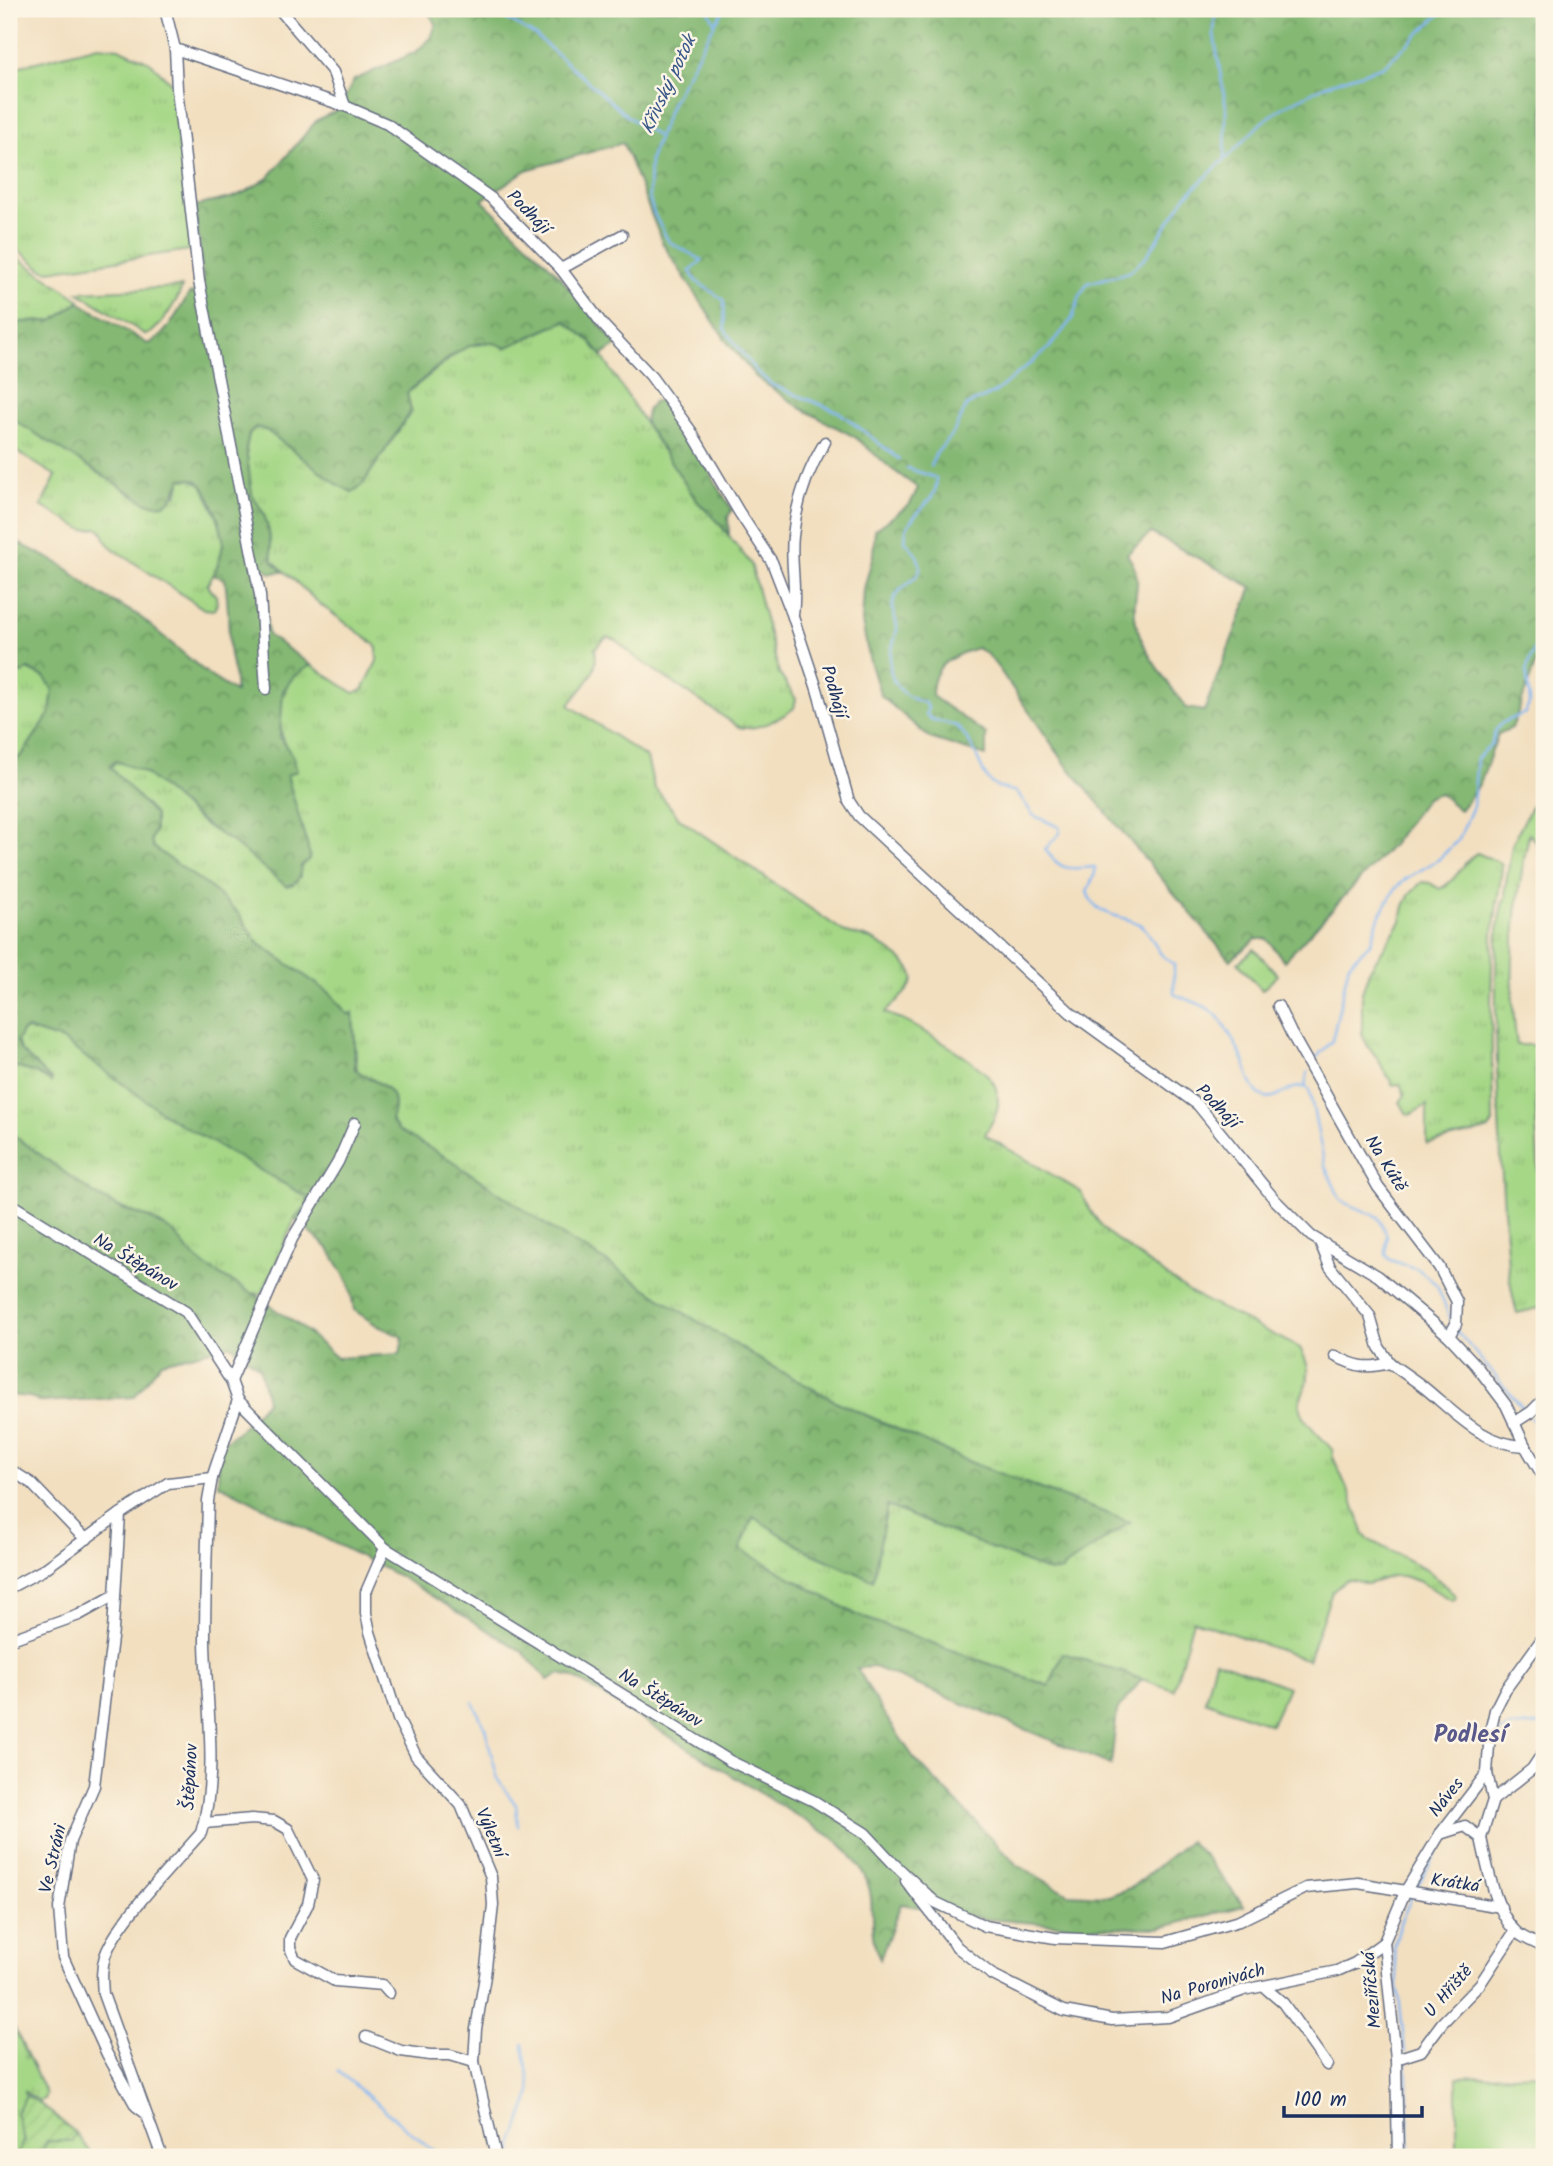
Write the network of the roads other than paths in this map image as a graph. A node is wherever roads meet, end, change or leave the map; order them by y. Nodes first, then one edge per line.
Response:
1 (165, 9) edge
2 (279, 9) edge
3 (175, 49) junction
4 (345, 106) junction
5 (622, 235) dead end
6 (561, 269) junction
7 (825, 442) dead end
8 (792, 614) junction
9 (267, 689) dead end
10 (1278, 1006) dead end
11 (355, 1123) dead end
12 (9, 1203) edge
13 (1320, 1242) junction
14 (1452, 1331) junction
15 (1335, 1356) dead end
16 (1390, 1363) junction
17 (231, 1381) junction
18 (1544, 1399) edge
19 (238, 1401) junction
20 (1514, 1423) junction
21 (1525, 1446) junction
22 (9, 1469) edge
23 (212, 1478) junction
24 (1544, 1478) edge
25 (120, 1514) junction
26 (87, 1539) junction
27 (385, 1548) junction
28 (9, 1588) edge
29 (115, 1595) junction
30 (1544, 1636) edge
31 (9, 1640) edge
32 (1544, 1751) edge
33 (1487, 1773) junction
34 (1493, 1800) junction
35 (204, 1824) junction
36 (1440, 1834) junction
37 (1481, 1839) junction
38 (893, 1863) junction
39 (1410, 1893) junction
40 (1501, 1907) junction
41 (1516, 1931) junction
42 (1384, 1942) junction
43 (1544, 1947) edge
44 (1263, 1986) junction
45 (389, 1993) dead end
46 (366, 2037) dead end
47 (1403, 2057) junction
48 (474, 2062) junction
49 (1327, 2064) dead end
50 (145, 2113) junction
51 (162, 2157) edge
52 (496, 2157) edge
53 (1398, 2157) edge

1 - 3 street
2 - 4 street
3 - 4 street, Podhájí
3 - 9 street
4 - 6 street, Podhájí
5 - 6 street
6 - 8 street, Podhájí
7 - 8 street
8 - 13 street, Podhájí
10 - 14 street, Na Kútě
11 - 17 street
12 - 17 street, Na Štěpánov
13 - 14 street, Podhájí
13 - 16 street
14 - 20 street, Podhájí
15 - 16 street
16 - 21 street
17 - 19 street, Na Štěpánov
18 - 20 street
19 - 23 street, Štěpánov
19 - 27 street, Na Štěpánov
20 - 21 street, Podhájí
21 - 24 street, Podhájí
22 - 26 street
23 - 25 street
23 - 35 street, Štěpánov
25 - 26 street
25 - 29 street, Ve Stráni
26 - 28 street
27 - 38 street, Na Štěpánov
27 - 48 street, Výletní
29 - 31 street
29 - 50 street, Ve Stráni
30 - 33 street
32 - 34 street
33 - 34 street, Náves
33 - 36 street, Náves
34 - 37 street, Náves
35 - 45 street
35 - 50 street, Štěpánov
36 - 37 street, Náves
36 - 39 street, Meziříčská
37 - 40 street
38 - 39 street, Na Štěpánov
38 - 44 street, Na Poronivách
39 - 40 street, Krátká
39 - 42 street, Meziříčská
40 - 41 street
41 - 43 street
41 - 47 street, U Hřiště
42 - 44 street, Na Poronivách
42 - 47 street, Meziříčská
44 - 49 street
46 - 48 street
47 - 53 street, Meziříčská
48 - 52 street, Výletní
50 - 51 street, Štěpánov

